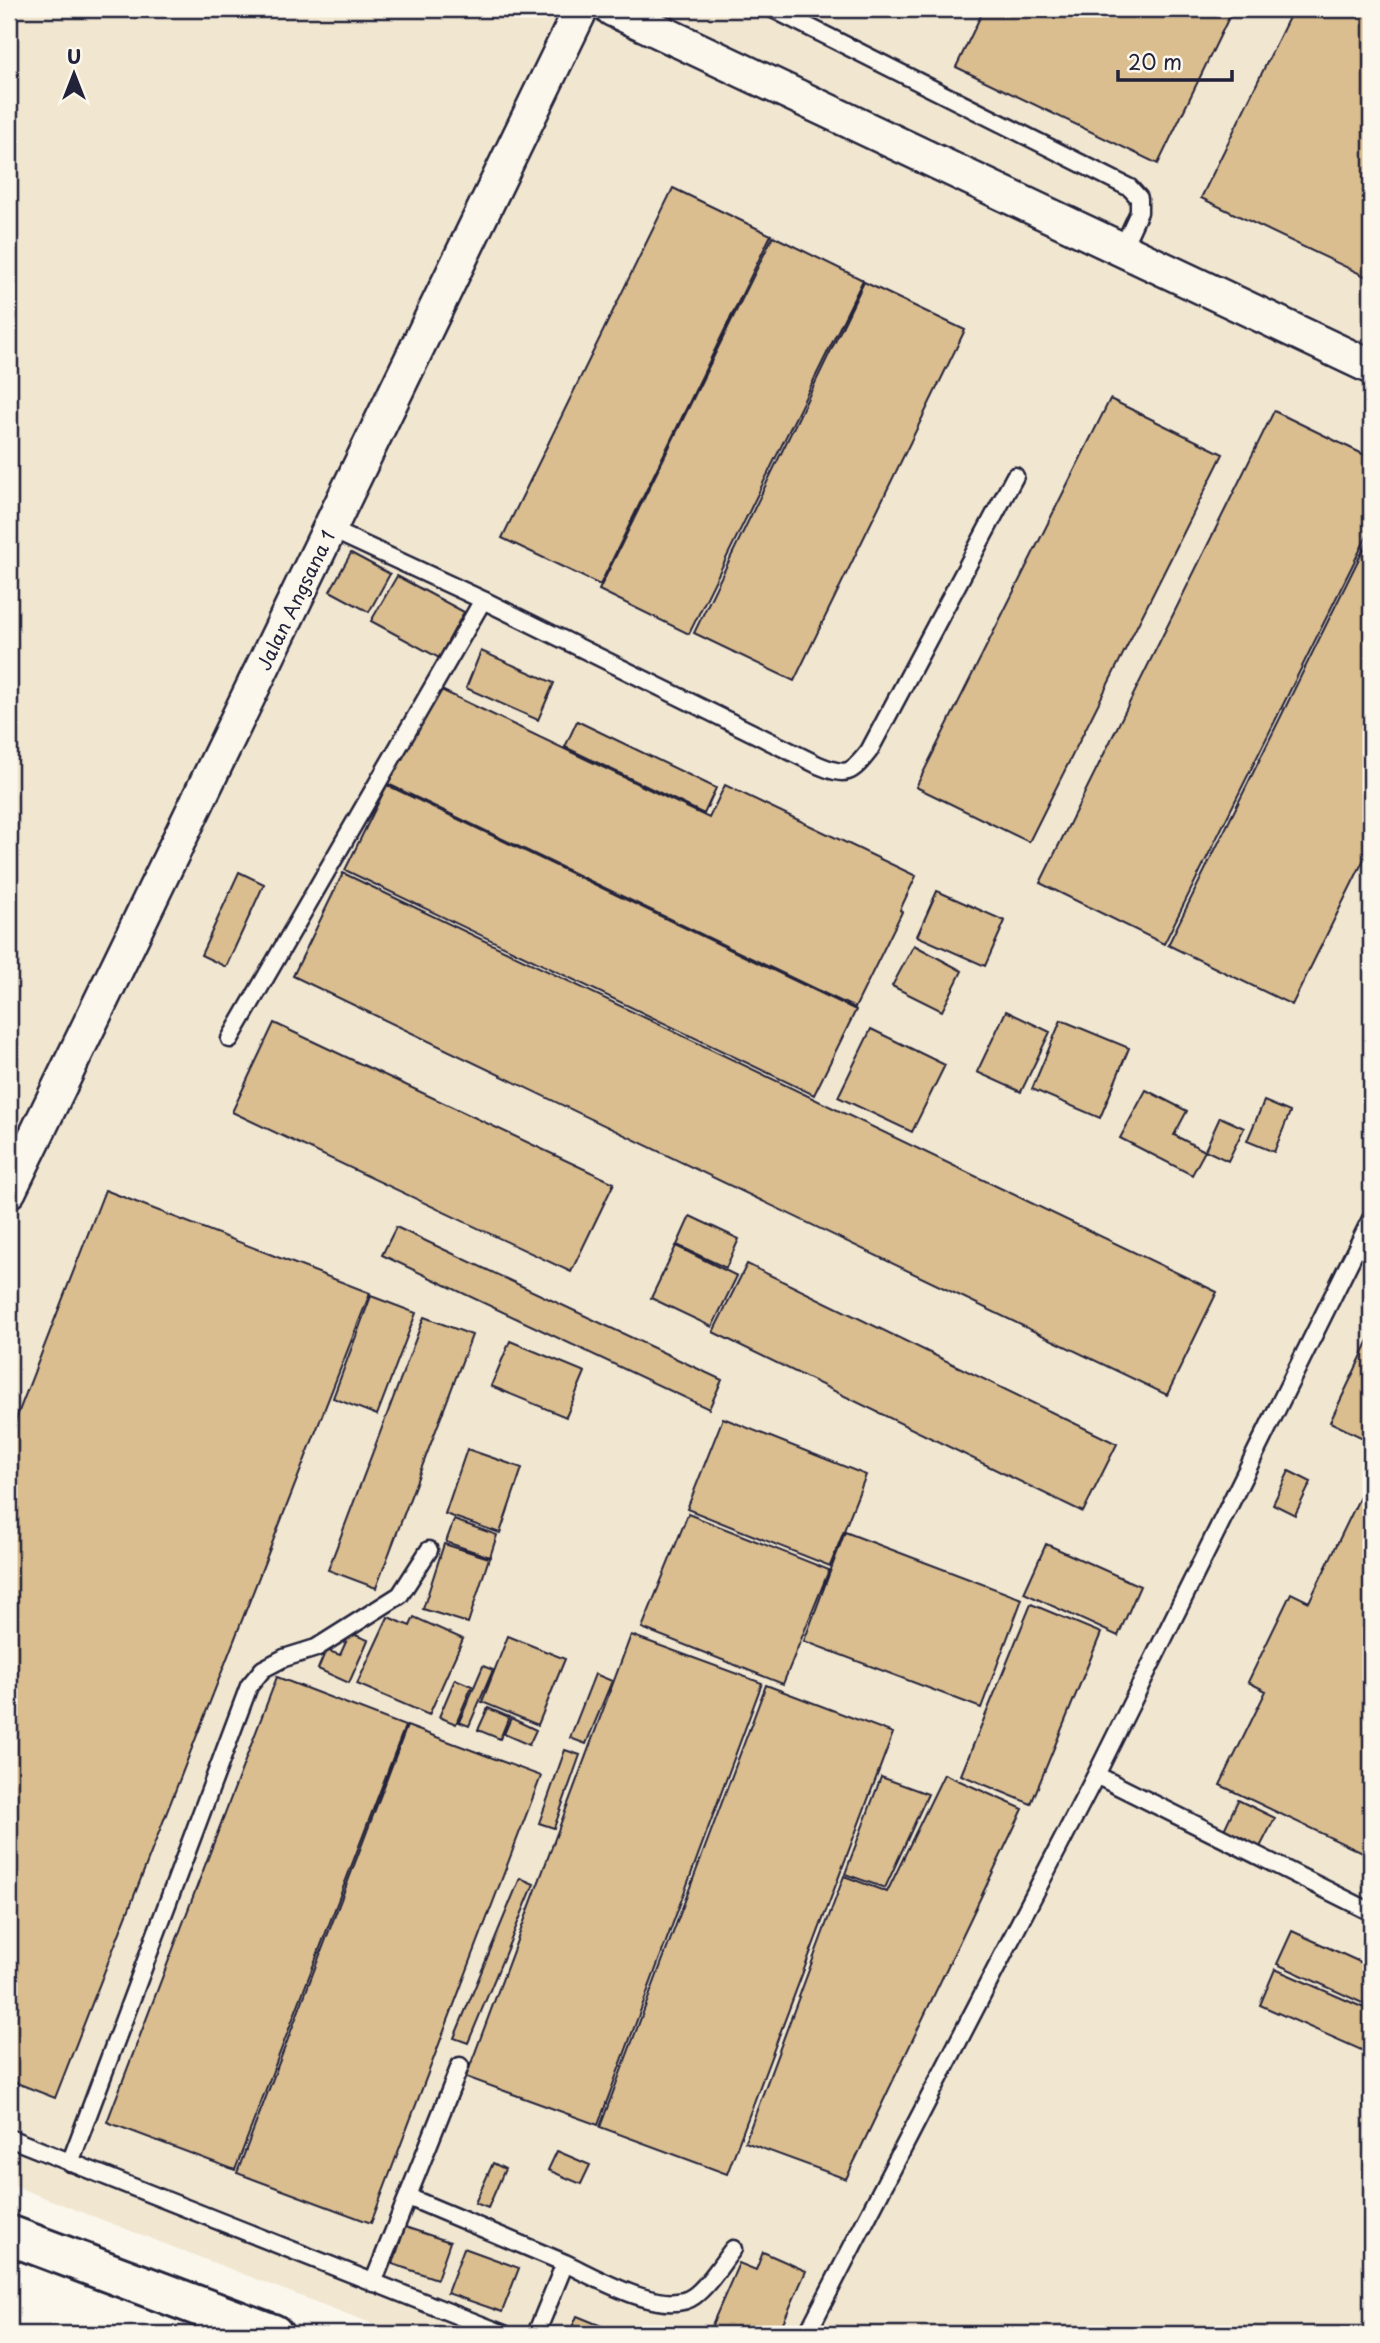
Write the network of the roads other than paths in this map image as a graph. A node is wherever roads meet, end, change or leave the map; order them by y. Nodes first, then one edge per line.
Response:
1 (581, 9) edge
2 (612, 9) edge
3 (773, 9) edge
4 (1122, 250) junction
5 (1369, 361) edge
6 (1015, 476) dead end
7 (330, 529) junction
8 (483, 600) junction
9 (230, 1039) dead end
10 (9, 1191) edge
11 (1371, 1219) edge
12 (429, 1550) dead end
13 (1096, 1775) junction
14 (1371, 1912) edge
15 (460, 2066) dead end
16 (9, 2138) edge
17 (70, 2163) junction
18 (408, 2197) junction
19 (9, 2235) edge
20 (733, 2249) dead end
21 (565, 2263) junction
22 (373, 2283) junction
23 (273, 2334) edge
24 (504, 2334) edge
25 (536, 2334) edge
26 (807, 2334) edge

1 - 7 street, Jalan Angsana 1
2 - 4 street
3 - 4 lane
4 - 5 street
6 - 8 lane
7 - 8 lane
7 - 10 street, Jalan Angsana 1
8 - 9 lane
11 - 13 lane
12 - 17 lane
13 - 14 lane
13 - 26 lane
15 - 18 lane
16 - 17 lane
17 - 22 lane
18 - 21 lane
18 - 22 lane
19 - 23 street
20 - 21 lane
21 - 25 lane
22 - 24 lane

